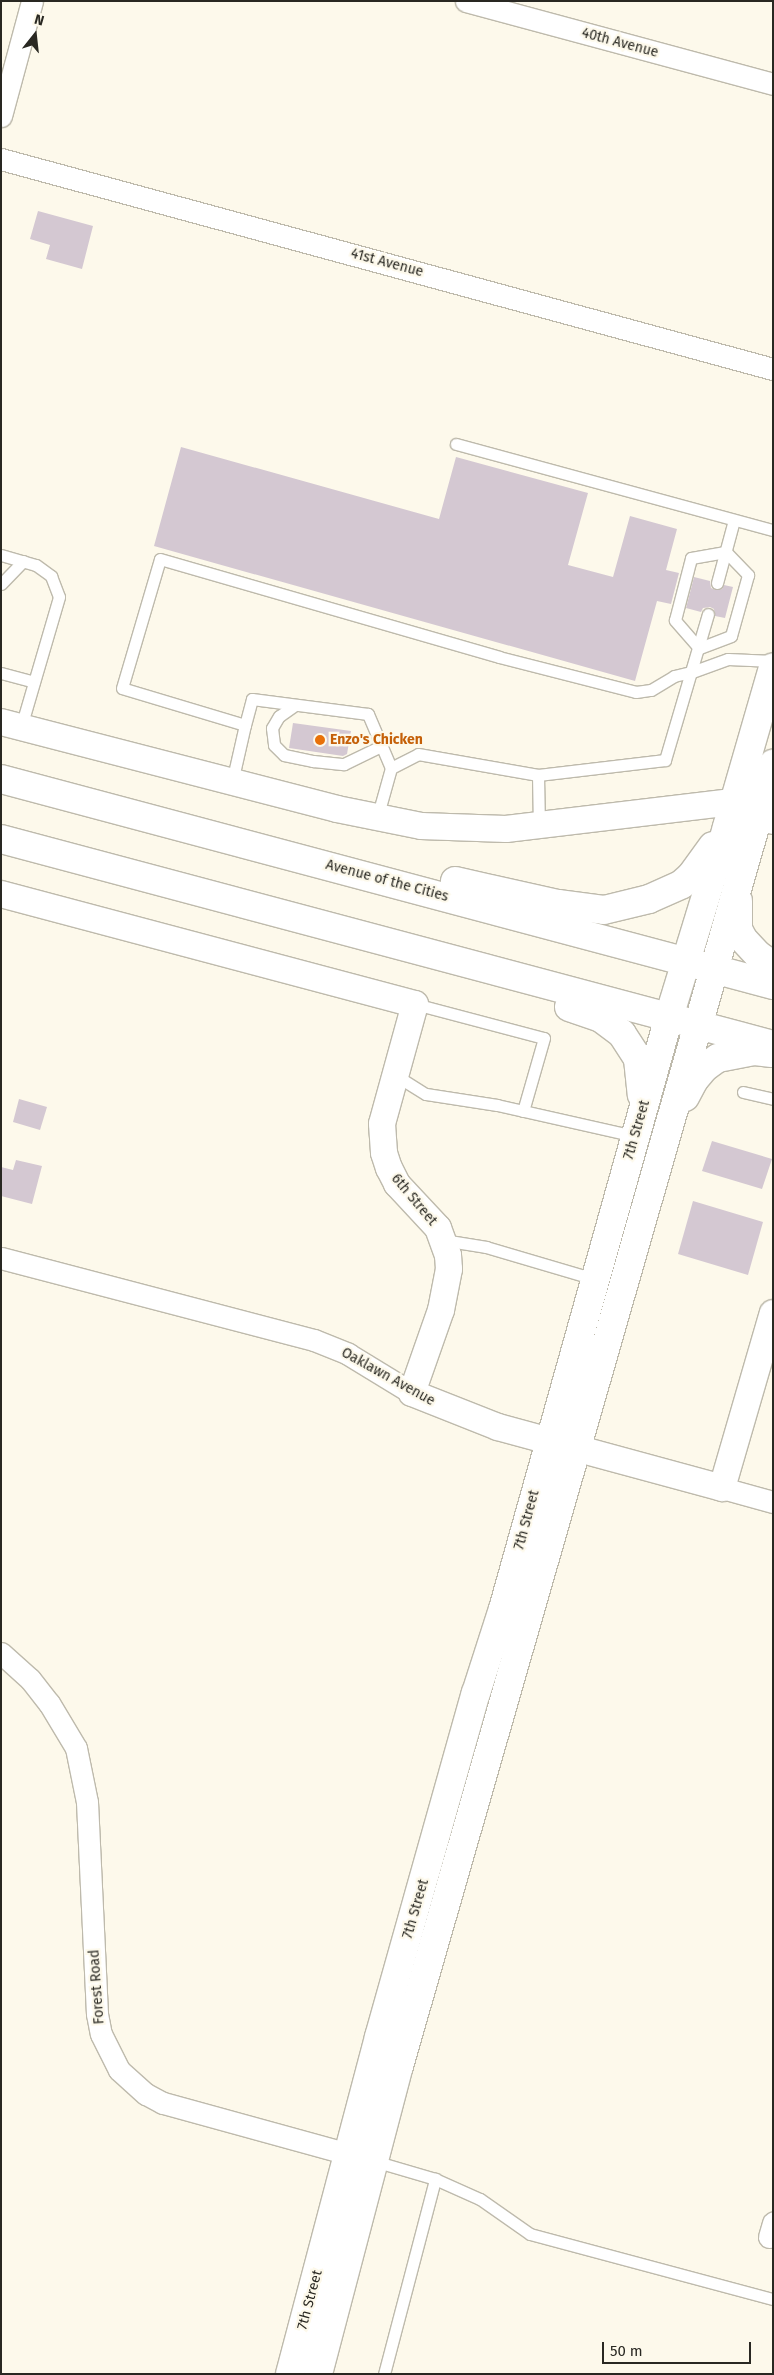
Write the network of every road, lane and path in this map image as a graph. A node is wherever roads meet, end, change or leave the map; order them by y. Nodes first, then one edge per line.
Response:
1 (32, 1) edge
2 (466, 1) edge
3 (773, 84) edge
4 (1, 116) edge
5 (1, 159) edge
6 (773, 369) edge
7 (456, 444) dead end
8 (734, 520) junction
9 (773, 530) edge
10 (726, 552) junction
11 (1, 555) edge
12 (23, 561) junction
13 (717, 583) dead end
14 (1, 584) edge
15 (708, 614) dead end
16 (699, 648) junction
17 (773, 661) edge
18 (773, 668) edge
19 (692, 672) junction
20 (1, 673) edge
21 (34, 682) junction
22 (295, 704) junction
23 (11, 725) edge
24 (245, 725) junction
25 (381, 746) junction
26 (773, 764) edge
27 (391, 768) junction
28 (538, 775) junction
29 (1, 779) edge
30 (232, 782) junction
31 (731, 814) junction
32 (766, 816) edge
33 (377, 818) junction
34 (175, 825) junction
35 (539, 825) junction
36 (1, 839) edge
37 (738, 882) junction
38 (1, 894) edge
39 (316, 923) junction
40 (685, 962) junction
41 (773, 965) edge
42 (714, 969) junction
43 (773, 985) edge
44 (415, 1004) junction
45 (669, 1017) junction
46 (697, 1024) junction
47 (773, 1045) edge
48 (773, 1053) edge
49 (395, 1074) junction
50 (744, 1092) dead end
51 (773, 1100) edge
52 (523, 1111) junction
53 (639, 1124) junction
54 (656, 1171) junction
55 (443, 1240) junction
56 (1, 1258) edge
57 (595, 1278) junction
58 (773, 1312) edge
59 (412, 1393) junction
60 (548, 1442) junction
61 (577, 1448) junction
62 (722, 1488) junction
63 (773, 1502) edge
64 (1, 1654) edge
65 (361, 2157) junction
66 (435, 2179) junction
67 (773, 2299) edge
68 (290, 2374) edge
69 (318, 2374) edge
70 (384, 2374) edge

1 - 4 street
2 - 3 street, 40th Avenue
5 - 6 street, 41st Avenue
7 - 8 lane
8 - 9 lane
8 - 10 lane
10 - 13 lane
10 - 16 lane
10 - 16 lane
11 - 12 lane
12 - 14 lane
12 - 21 lane
15 - 16 lane
16 - 19 lane
17 - 19 lane
18 - 31 main road, 7th Street
19 - 24 lane
19 - 28 lane
20 - 21 lane
21 - 23 lane
22 - 24 lane
22 - 25 lane
22 - 25 lane
23 - 30 street
24 - 30 lane
25 - 27 lane
26 - 32 main road, 7th Street
27 - 28 lane
27 - 33 lane
28 - 35 lane
29 - 34 main road, Avenue of the Cities
30 - 33 street
31 - 32 street
31 - 34 main road
31 - 35 street
31 - 40 main road, 7th Street
32 - 37 main road, 7th Street
33 - 35 street
34 - 40 main road, Avenue of the Cities
36 - 39 main road
37 - 41 main road
37 - 42 main road, 7th Street
38 - 44 street
39 - 45 main road
39 - 53 main road
40 - 42 main road, Avenue of the Cities
40 - 45 main road, 7th Street
42 - 43 main road, Avenue of the Cities
42 - 46 main road, 7th Street
44 - 49 street, 6th Street
44 - 52 lane
45 - 46 main road
45 - 53 main road, 7th Street
46 - 47 main road
46 - 54 main road, 7th Street
48 - 54 main road
49 - 52 lane
49 - 55 street, 6th Street
50 - 51 lane
52 - 53 lane
53 - 57 main road, 7th Street
54 - 61 main road, 7th Street
55 - 57 lane
55 - 59 street, 6th Street
56 - 59 street, Oaklawn Avenue
57 - 60 main road, 7th Street
58 - 62 street
59 - 60 street, Oaklawn Avenue
60 - 61 street, Oaklawn Avenue
60 - 65 main road, 7th Street
61 - 62 street, Oaklawn Avenue
61 - 65 main road, 7th Street
62 - 63 street, Oaklawn Avenue
64 - 65 street, Forest Road
65 - 66 lane
65 - 68 main road, 7th Street
65 - 69 main road, 7th Street
66 - 67 lane
66 - 70 lane

